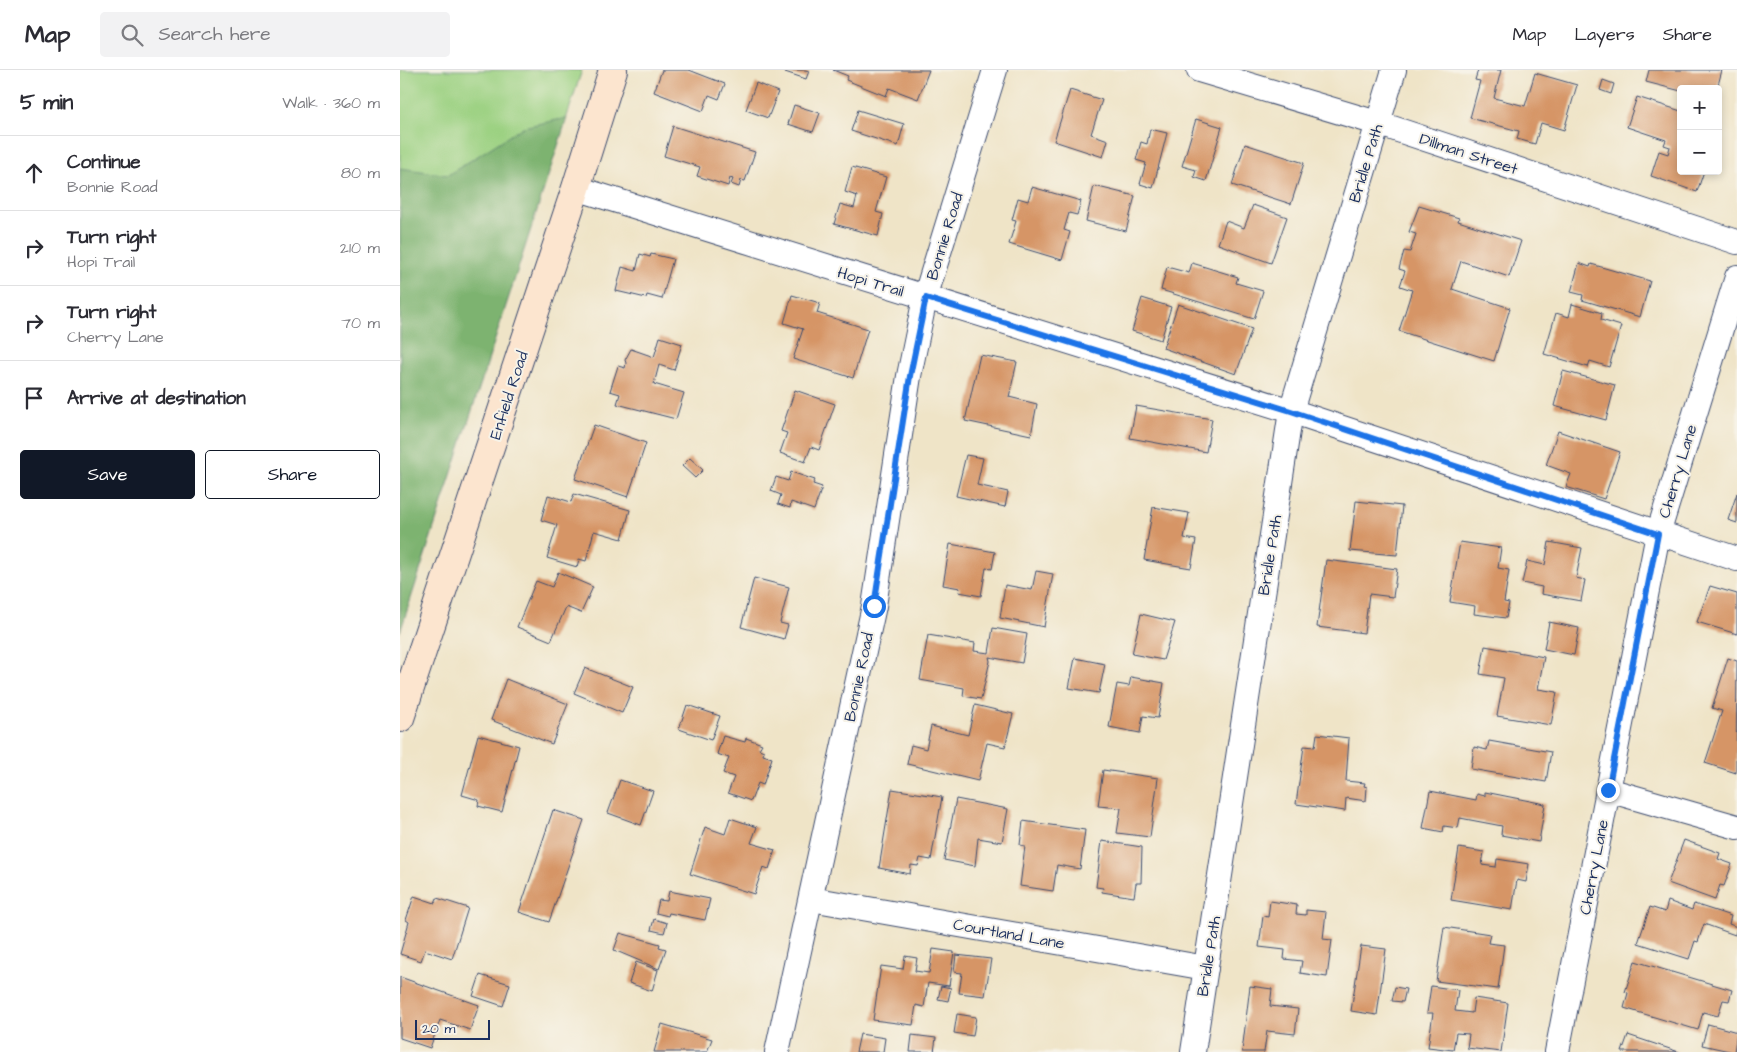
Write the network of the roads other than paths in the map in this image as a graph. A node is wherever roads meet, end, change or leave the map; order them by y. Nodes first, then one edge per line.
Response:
1 (613, 70) edge
2 (995, 70) edge
3 (1199, 70) edge
4 (1394, 70) edge
5 (1377, 123) junction
6 (576, 188) junction
7 (1737, 242) edge
8 (1737, 277) edge
9 (926, 298) junction
10 (1291, 411) junction
11 (1658, 534) junction
12 (1737, 559) edge
13 (400, 718) edge
14 (1608, 790) junction
15 (1737, 827) edge
16 (811, 899) junction
17 (1206, 968) junction
18 (777, 1052) edge
19 (1194, 1052) edge
20 (1557, 1052) edge

1 - 6 street, Enfield Road
2 - 9 street, Bonnie Road
3 - 5 street, Dillman Street
4 - 5 street, Bridle Path
5 - 7 street, Dillman Street
5 - 10 street, Bridle Path
6 - 9 street, Hopi Trail
6 - 13 street, Enfield Road
8 - 11 street, Cherry Lane
9 - 10 street, Hopi Trail
9 - 16 street, Bonnie Road
10 - 11 street, Hopi Trail
10 - 17 street, Bridle Path
11 - 12 street, Hopi Trail
11 - 14 street, Cherry Lane
14 - 15 street
14 - 20 street, Cherry Lane
16 - 17 street, Courtland Lane
16 - 18 street, Bonnie Road
17 - 19 street, Bridle Path

